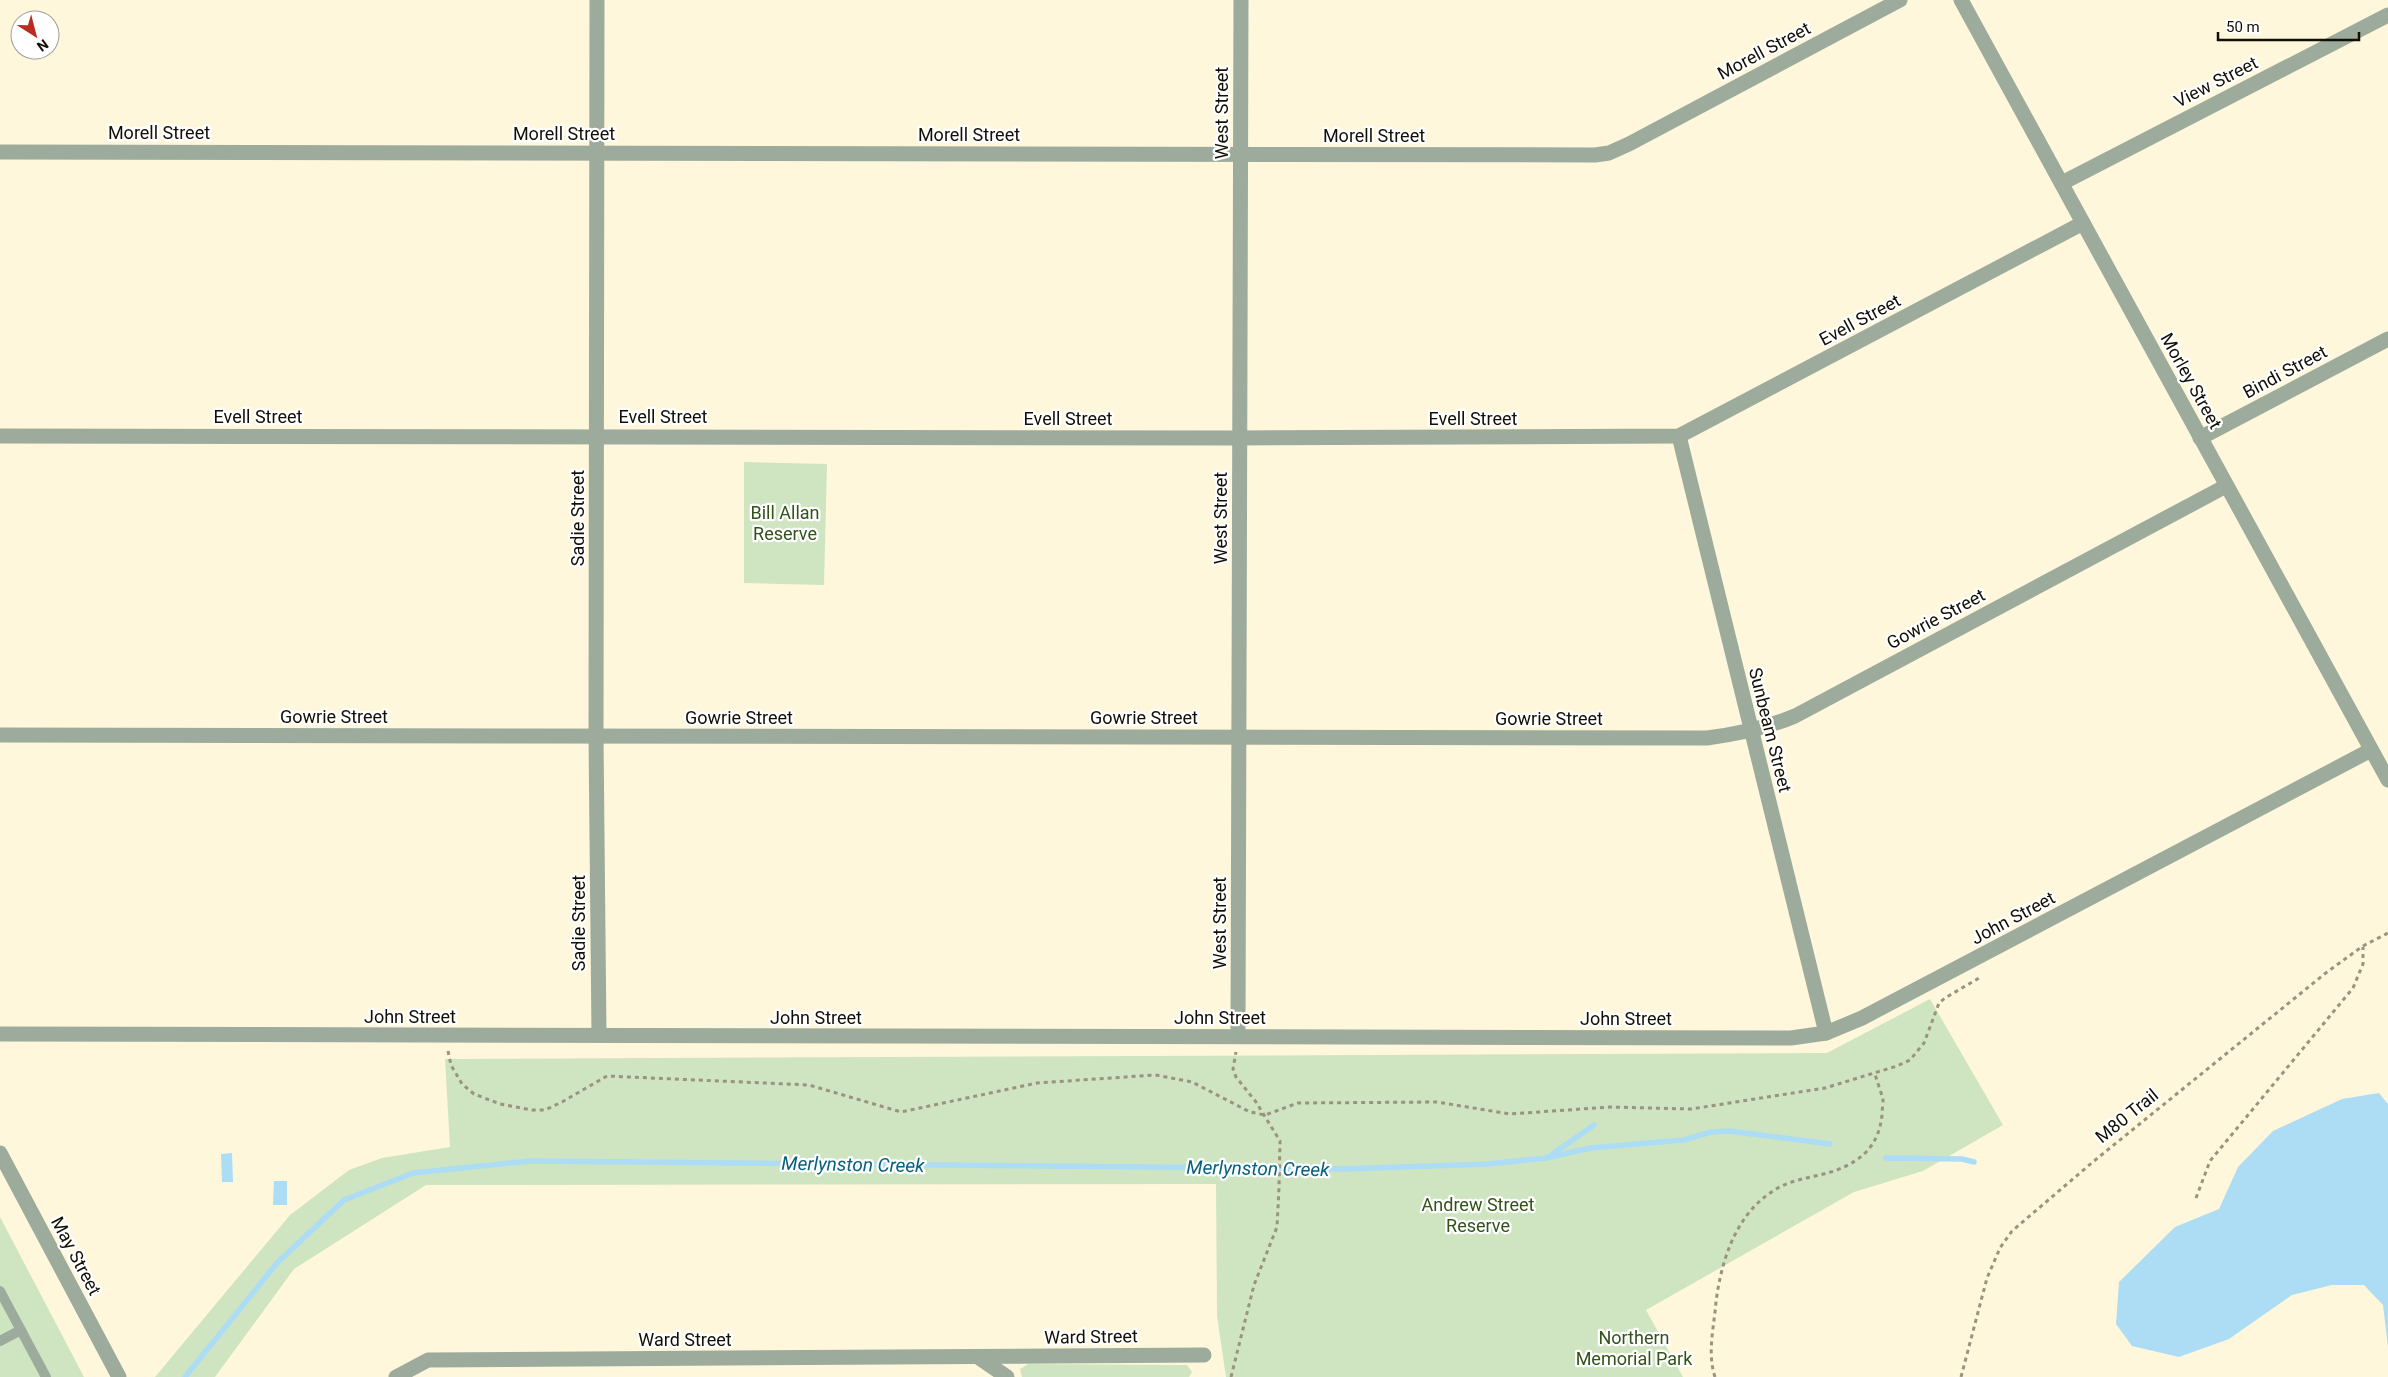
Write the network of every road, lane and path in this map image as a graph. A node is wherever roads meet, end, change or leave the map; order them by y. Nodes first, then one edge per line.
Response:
1 (597, 0) edge
2 (1241, 0) edge
3 (1900, 0) edge
4 (1961, 0) edge
5 (2388, 14) edge
6 (0, 152) edge
7 (598, 153) junction
8 (1240, 154) junction
9 (2062, 183) junction
10 (2083, 222) junction
11 (2388, 339) edge
12 (0, 436) edge
13 (597, 436) junction
14 (1679, 436) junction
15 (1240, 438) junction
16 (2200, 438) junction
17 (2226, 486) junction
18 (1751, 732) junction
19 (0, 735) edge
20 (596, 736) junction
21 (1239, 737) junction
22 (2371, 750) junction
23 (2388, 780) edge
24 (2388, 933) edge
25 (2363, 946) junction
26 (1979, 978) dead end
27 (1826, 1033) junction
28 (0, 1034) edge
29 (447, 1036) junction
30 (599, 1036) junction
31 (1238, 1036) junction
32 (1875, 1074) junction
33 (1265, 1115) junction
34 (0, 1153) edge
35 (2196, 1198) dead end
36 (0, 1291) edge
37 (21, 1330) junction
38 (0, 1341) edge
39 (1204, 1355) dead end
40 (978, 1357) junction
41 (46, 1377) edge
42 (119, 1377) edge
43 (396, 1377) edge
44 (1006, 1377) edge
45 (1231, 1377) edge
46 (1715, 1377) edge
47 (1961, 1377) edge

1 - 7 street, Sadie Street
2 - 8 street, West Street
3 - 8 street, Morell Street
4 - 9 street, Morley Street
5 - 9 street, View Street
6 - 7 street, Morell Street
7 - 8 street, Morell Street
7 - 13 street, Sadie Street
8 - 15 street, West Street
9 - 10 street, Morley Street
10 - 14 street, Evell Street
10 - 16 street, Morley Street
11 - 16 street, Bindi Street
12 - 13 street, Evell Street
13 - 15 street, Evell Street
13 - 20 street, Sadie Street
14 - 15 street, Evell Street
14 - 18 street, Sunbeam Street
15 - 21 street, West Street
16 - 17 street, Morley Street
17 - 18 street, Gowrie Street
17 - 22 street, Morley Street
18 - 21 street, Gowrie Street
18 - 27 street, Sunbeam Street
19 - 20 street, Gowrie Street
20 - 21 street, Gowrie Street
20 - 30 street, Sadie Street
21 - 31 street, West Street
22 - 23 street, Morley Street
22 - 27 street, John Street
24 - 25 path, M80 Trail
25 - 35 path
25 - 47 path, M80 Trail
26 - 32 path
27 - 31 street, John Street
28 - 29 street, John Street
29 - 30 street, John Street
29 - 33 path
30 - 31 street, John Street
31 - 33 path
32 - 33 path
32 - 46 path
33 - 45 path
34 - 42 street, May Street
36 - 37 lane
37 - 38 lane
37 - 41 lane
39 - 40 street, Ward Street
40 - 43 street, Ward Street
40 - 44 street

